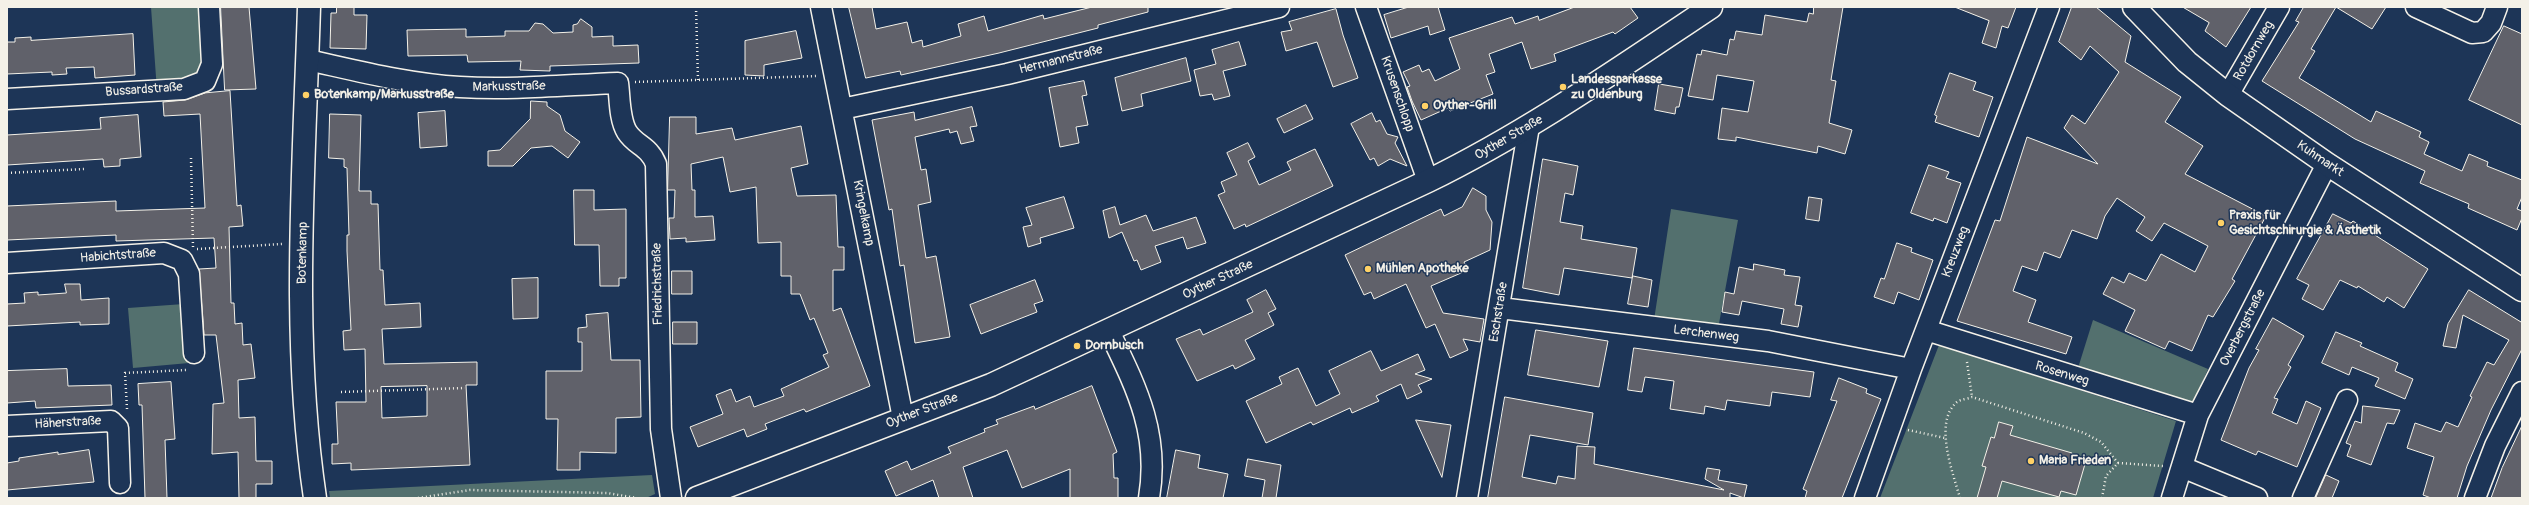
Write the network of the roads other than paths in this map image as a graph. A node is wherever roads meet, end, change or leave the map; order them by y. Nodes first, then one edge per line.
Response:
1 (209, 7) edge
2 (310, 7) edge
3 (821, 7) edge
4 (1279, 7) edge
5 (1366, 7) edge
6 (1711, 7) edge
7 (2049, 7) edge
8 (2134, 7) edge
9 (2279, 7) edge
10 (2416, 7) edge
11 (2497, 7) edge
12 (308, 60) junction
13 (618, 83) joint
14 (2228, 95) junction
15 (7, 99) edge
16 (842, 109) junction
17 (1529, 126) junction
18 (2327, 164) junction
19 (1428, 181) junction
20 (7, 263) edge
21 (2522, 290) edge
22 (1500, 308) junction
23 (1926, 330) junction
24 (1109, 331) junction
25 (194, 353) road end
26 (1911, 370) junction
27 (2522, 392) edge
28 (2347, 400) dead end
29 (2198, 416) junction
30 (903, 418) junction
31 (7, 426) edge
32 (2182, 467) junction
33 (120, 483) dead end
34 (315, 498) edge
35 (671, 498) edge
36 (697, 498) edge
37 (1149, 498) edge
38 (1468, 498) edge
39 (1865, 498) edge
40 (2172, 498) edge
41 (2257, 498) edge
42 (2302, 498) edge
43 (2475, 498) edge

1 - 15 street, Bussardstraße
2 - 12 main road, Botenkamp
3 - 16 street, Kringelkamp
4 - 16 street, Hermannstraße
5 - 19 street, Krusenschlopp
6 - 17 main road, Oyther Straße
7 - 23 street, Kreuzweg
8 - 14 main road, Kuhmarkt
9 - 14 street, Rotdornweg
10 - 11 street
12 - 13 street, Markusstraße
12 - 34 main road, Botenkamp
13 - 35 street, Friedrichstraße
14 - 18 main road, Kuhmarkt
16 - 30 street, Kringelkamp
17 - 19 main road, Oyther Straße
17 - 22 street, Eschstraße
18 - 21 main road, Kuhmarkt
18 - 29 street, Overbergstraße
19 - 24 main road, Oyther Straße
20 - 25 street, Habichtstraße
22 - 26 street, Lerchenweg
22 - 38 street, Eschstraße
23 - 26 street, Kreuzweg
23 - 29 street, Rosenweg
24 - 30 main road, Oyther Straße
24 - 37 street
26 - 39 street, Kreuzweg
27 - 43 street
28 - 42 street
29 - 32 street, Overbergstraße
30 - 36 main road, Oyther Straße
31 - 33 street, Häherstraße
32 - 40 street, Overbergstraße
32 - 41 street

